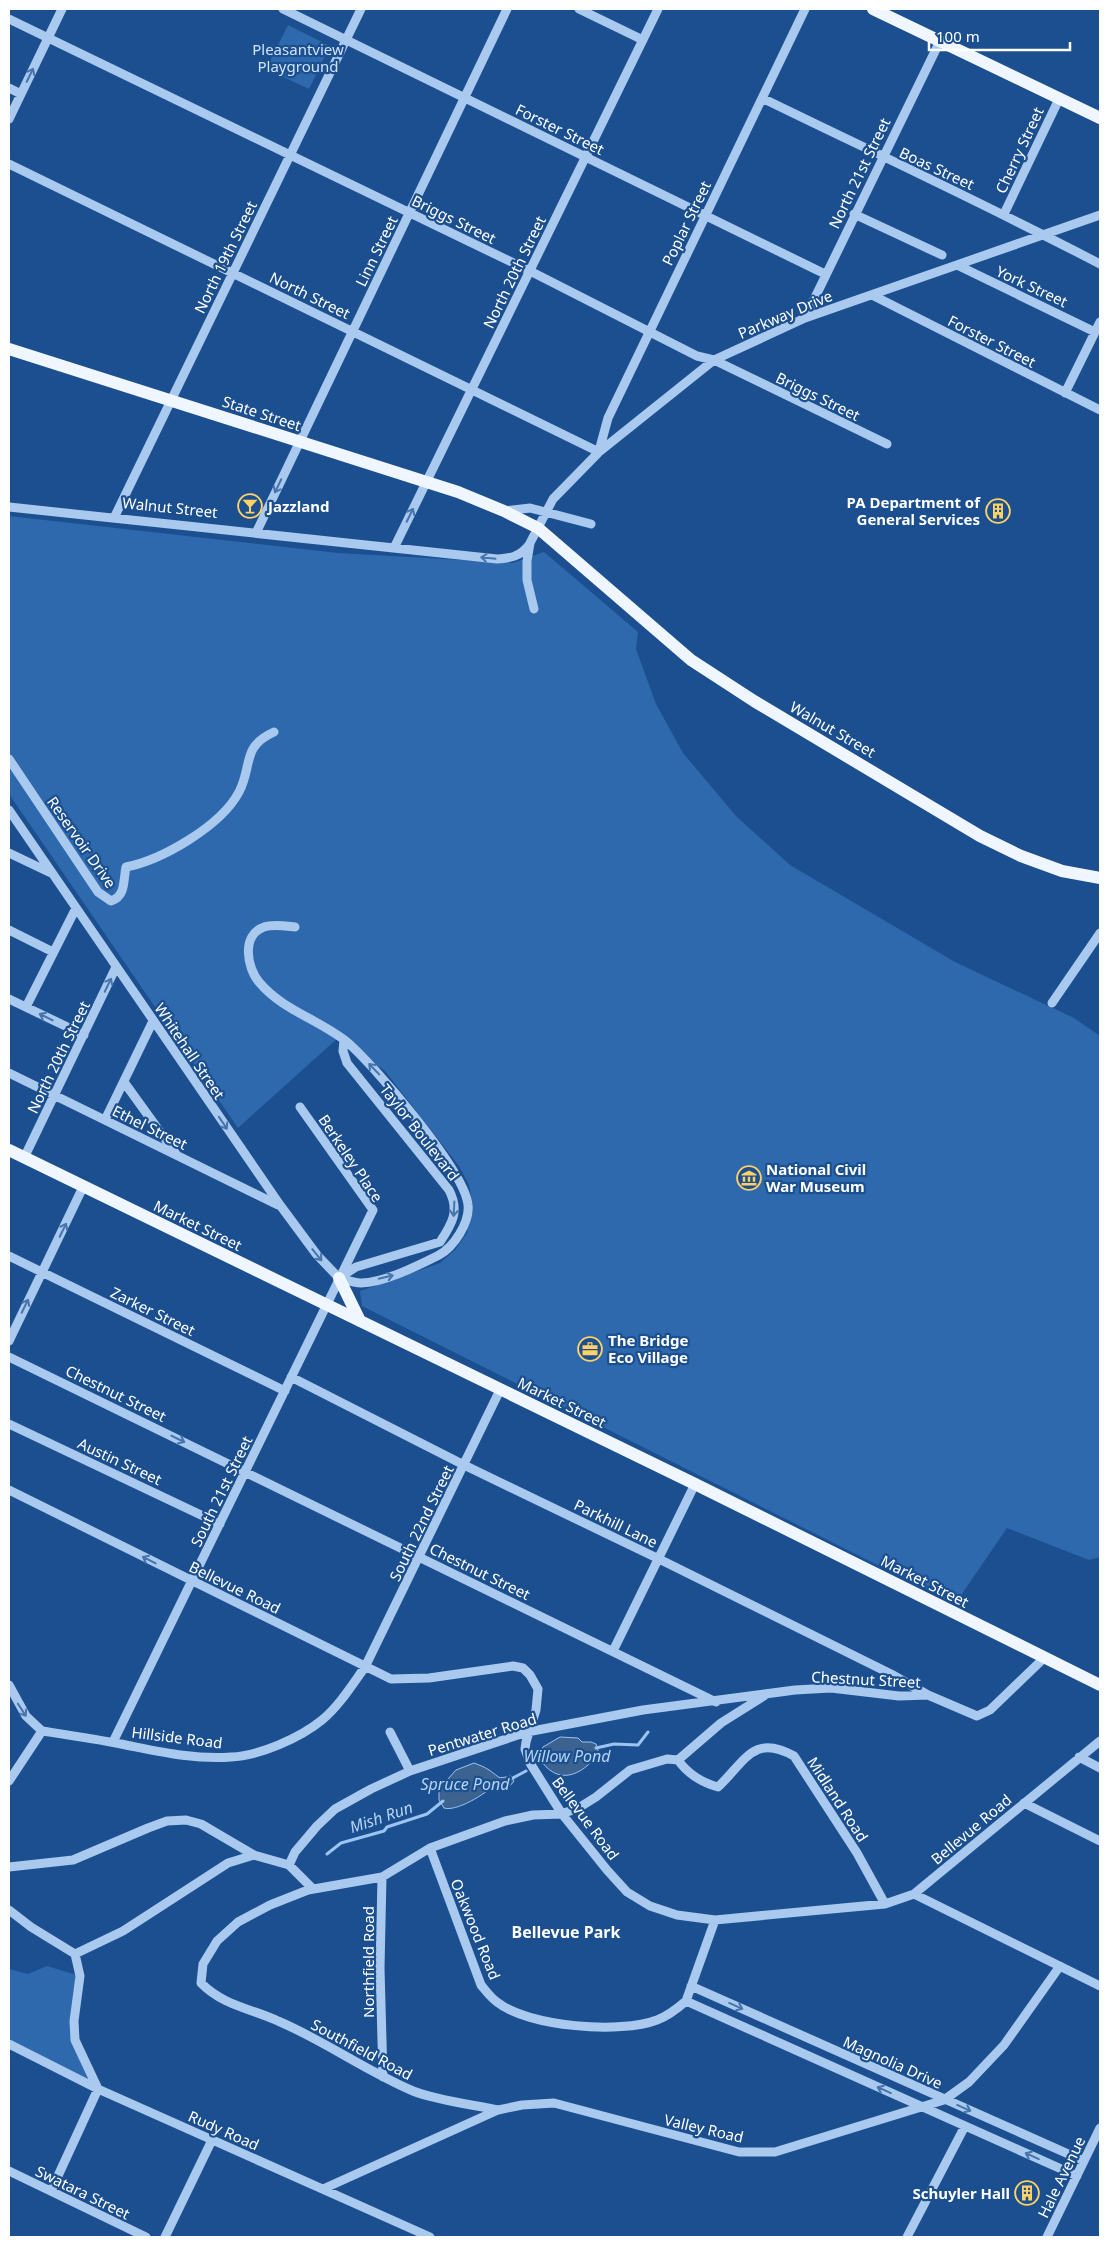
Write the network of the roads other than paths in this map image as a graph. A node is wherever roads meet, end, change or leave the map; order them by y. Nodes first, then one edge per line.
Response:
1 (62, 9) edge
2 (283, 9) edge
3 (361, 9) edge
4 (507, 9) edge
5 (579, 9) edge
6 (658, 9) edge
7 (805, 9) edge
8 (873, 9) edge
9 (9, 19) edge
10 (48, 38) junction
11 (346, 40) junction
12 (643, 40) junction
13 (940, 41) junction
14 (9, 88) edge
15 (21, 94) junction
16 (464, 98) junction
17 (762, 98) junction
18 (1059, 99) junction
19 (1100, 118) edge
20 (9, 119) edge
21 (290, 155) junction
22 (586, 157) junction
23 (882, 157) junction
24 (9, 164) edge
25 (409, 213) junction
26 (854, 214) junction
27 (1004, 214) junction
28 (705, 215) junction
29 (1100, 215) edge
30 (1043, 234) junction
31 (942, 255) dead end
32 (1100, 264) edge
33 (957, 265) junction
34 (530, 271) junction
35 (233, 273) junction
36 (825, 274) junction
37 (872, 295) junction
38 (805, 318) junction
39 (1100, 322) edge
40 (352, 331) junction
41 (649, 332) junction
42 (1095, 332) junction
43 (9, 348) edge
44 (714, 360) junction
45 (472, 389) junction
46 (1065, 392) junction
47 (171, 401) junction
48 (1100, 410) edge
49 (300, 442) junction
50 (887, 444) dead end
51 (599, 452) junction
52 (426, 482) junction
53 (9, 507) edge
54 (504, 511) junction
55 (545, 513) junction
56 (114, 518) junction
57 (591, 524) dead end
58 (538, 528) junction
59 (256, 532) junction
60 (530, 543) junction
61 (394, 548) junction
62 (534, 609) dead end
63 (274, 732) dead end
64 (9, 759) edge
65 (9, 810) edge
66 (9, 853) edge
67 (51, 873) junction
68 (1100, 878) edge
69 (76, 908) junction
70 (295, 927) dead end
71 (9, 930) edge
72 (1100, 932) edge
73 (53, 952) junction
74 (116, 967) junction
75 (9, 999) edge
76 (1052, 1004) dead end
77 (26, 1007) junction
78 (153, 1021) junction
79 (84, 1035) junction
80 (344, 1040) junction
81 (9, 1073) edge
82 (124, 1082) junction
83 (54, 1096) junction
84 (300, 1107) dead end
85 (105, 1120) junction
86 (9, 1150) edge
87 (177, 1155) junction
88 (24, 1158) junction
89 (83, 1187) junction
90 (280, 1205) junction
91 (9, 1256) edge
92 (42, 1272) junction
93 (338, 1278) junction
94 (326, 1305) junction
95 (360, 1321) junction
96 (9, 1340) edge
97 (9, 1356) edge
98 (291, 1377) junction
99 (500, 1390) junction
100 (285, 1391) junction
101 (9, 1424) edge
102 (464, 1466) junction
103 (245, 1472) junction
104 (695, 1484) junction
105 (9, 1490) edge
106 (220, 1524) junction
107 (420, 1557) junction
108 (659, 1559) junction
109 (193, 1582) junction
110 (613, 1651) junction
111 (1044, 1658) junction
112 (365, 1667) junction
113 (9, 1685) edge
114 (1100, 1685) edge
115 (767, 1694) junction
116 (928, 1696) junction
117 (717, 1702) junction
118 (42, 1731) junction
119 (390, 1732) dead end
120 (527, 1732) junction
121 (1100, 1740) edge
122 (113, 1742) junction
123 (1080, 1757) junction
124 (678, 1760) junction
125 (1100, 1768) edge
126 (410, 1771) junction
127 (9, 1782) edge
128 (1024, 1803) junction
129 (562, 1814) junction
130 (1100, 1841) edge
131 (430, 1848) junction
132 (254, 1855) junction
133 (289, 1865) junction
134 (9, 1867) edge
135 (382, 1877) junction
136 (313, 1890) junction
137 (914, 1894) junction
138 (885, 1904) junction
139 (9, 1910) edge
140 (715, 1920) junction
141 (75, 1954) junction
142 (1060, 1966) junction
143 (692, 1986) junction
144 (1100, 1986) edge
145 (686, 2001) junction
146 (9, 2044) edge
147 (384, 2078) junction
148 (98, 2088) junction
149 (944, 2100) junction
150 (921, 2107) junction
151 (498, 2110) junction
152 (965, 2126) junction
153 (1100, 2128) edge
154 (212, 2140) junction
155 (1084, 2161) junction
156 (9, 2171) edge
157 (1076, 2176) junction
158 (323, 2189) junction
159 (51, 2192) junction
160 (146, 2237) edge
161 (166, 2237) edge
162 (430, 2237) edge
163 (907, 2237) edge
164 (1047, 2237) edge

1 - 10 street
2 - 11 street, Forster Street
3 - 11 street, North 19th Street
4 - 16 street, Linn Street
5 - 12 street
6 - 12 street, North 20th Street
7 - 17 street, Poplar Street
8 - 13 main road
9 - 10 street, Briggs Street
15 -> 10 street
10 - 21 street, Briggs Street
11 - 16 street, Forster Street
11 - 21 street, North 19th Street
12 - 22 street, North 20th Street
13 - 18 main road
13 - 23 street, North 21st Street
14 - 15 street
15 - 20 street
16 - 22 street, Forster Street
16 - 25 street, Linn Street
17 - 23 street, Boas Street
17 - 28 street, Poplar Street
18 - 19 main road
18 - 27 street, Cherry Street
21 - 25 street, Briggs Street
21 - 35 street, North 19th Street
22 - 28 street, Forster Street
22 - 34 street, North 20th Street
23 - 26 street, North 21st Street
23 - 27 street, Boas Street
24 - 35 street, North Street
25 - 34 street, Briggs Street
25 - 40 street, Linn Street
26 - 31 street
26 - 36 street, North 21st Street
27 - 30 street, Boas Street
28 - 36 street, Forster Street
28 - 41 street, Poplar Street
29 - 30 street, Parkway Drive
30 - 32 street, Boas Street
30 - 33 street, Parkway Drive
33 - 37 street, Parkway Drive
33 - 42 street, York Street
34 - 41 street, Briggs Street
34 - 45 street, North 20th Street
35 - 40 street, North Street
35 - 47 street, North 19th Street
36 - 38 street, North 21st Street
37 - 38 street, Parkway Drive
37 - 46 street, Forster Street
38 - 44 street, Parkway Drive
39 - 42 street
40 - 45 street, North Street
40 - 49 street, Linn Street
41 - 44 street, Briggs Street
41 - 51 street, Poplar Street
42 - 46 street
43 - 47 main road, State Street
44 - 50 street, Briggs Street
44 - 51 street, Parkway Drive
45 - 51 street, North Street
45 - 52 street, North 20th Street
46 - 48 street, Forster Street
47 - 49 main road, State Street
47 - 56 street, North 19th Street
49 - 52 main road, State Street
49 -> 59 street, Linn Street
51 - 55 street, Parkway Drive
52 - 54 main road, State Street
61 -> 52 street, North 20th Street
53 - 56 street, Walnut Street
54 - 55 street, State Street
54 - 58 main road, State Street
55 - 57 street, State Street
55 - 58 street, Parkway Drive
56 - 59 street, Walnut Street
58 - 60 street, Parkway Drive
58 - 68 main road, Walnut Street
59 - 61 street, Walnut Street
60 -> 61 street, Walnut Street
60 - 62 street
63 - 64 street, Reservoir Drive
65 - 67 street, Whitehall Street
66 - 67 street
67 - 69 street, Whitehall Street
69 - 73 street
69 - 74 street, Whitehall Street
70 - 80 street, Taylor Boulevard
71 - 73 street
72 - 76 street
73 - 77 street
74 - 78 street, Whitehall Street
79 -> 74 street, North 20th Street
75 - 77 street
79 -> 77 street
78 - 82 street
78 -> 90 street, Whitehall Street
79 - 83 street, North 20th Street
80 -> 93 street, Taylor Boulevard
93 -> 80 street, Taylor Boulevard
81 - 83 street, Ethel Street
82 - 85 street
82 - 87 street
83 - 85 street, Ethel Street
83 - 88 street, North 20th Street
84 - 93 street, Berkeley Place
85 - 87 street, Ethel Street
86 - 88 main road, Market Street
87 - 90 street, Ethel Street
88 - 89 main road, Market Street
92 -> 89 street
89 - 94 main road, Market Street
90 -> 93 street, Whitehall Street
91 - 92 street, Zarker Street
96 -> 92 street
92 - 100 street, Zarker Street
93 - 94 street
93 - 95 main road
94 - 95 main road, Market Street
94 - 98 street, South 21st Street
95 - 99 main road, Market Street
97 -> 103 street, Chestnut Street
98 - 100 street, South 21st Street
98 - 102 street, Parkhill Lane
99 - 102 street, South 22nd Street
99 - 104 main road, Market Street
100 - 103 street, South 21st Street
101 - 106 street, Austin Street
102 - 107 street, South 22nd Street
102 - 108 street, Parkhill Lane
103 - 106 street, South 21st Street
103 - 107 street, Chestnut Street
104 - 108 street
104 - 111 main road, Market Street
109 -> 105 street, Bellevue Road
106 - 109 street, South 21st Street
107 - 110 street, Chestnut Street
107 - 112 street, South 22nd Street
108 - 110 street
108 - 116 street, Parkhill Lane
109 - 112 street, Bellevue Road
109 - 122 street, South 21st Street
110 - 117 street, Chestnut Street
111 - 114 main road, Market Street
111 - 116 street, Chestnut Street
112 - 120 street, Bellevue Road
112 - 122 street, Hillside Road
113 -> 118 street
115 - 116 street, Chestnut Street
115 - 117 street, Chestnut Street
115 - 124 street
117 - 120 street, Pentwater Road
118 - 122 street, Hillside Road
118 - 127 street
119 - 126 street
120 - 126 street, Pentwater Road
120 - 129 street, Bellevue Road
121 - 123 street, Bellevue Road
123 - 125 street
123 - 128 street, Bellevue Road
124 - 129 street
124 - 138 street, Midland Road
126 - 133 street, Pentwater Road
128 - 130 street
128 - 137 street, Bellevue Road
129 - 131 street
129 - 140 street, Bellevue Road
131 - 135 street
131 - 145 street, Oakwood Road
132 - 133 street
132 - 134 street
132 - 141 street
133 - 136 street
135 - 136 street
135 - 147 street, Northfield Road
136 - 147 street, Southfield Road
137 - 138 street, Bellevue Road
137 - 142 street
138 - 140 street, Bellevue Road
139 - 141 street
140 - 143 street
141 - 148 street
142 - 144 street
142 - 149 street, Valley Road
143 - 145 street
143 -> 149 street, Magnolia Drive
150 -> 145 street, Magnolia Drive
146 - 148 street, Rudy Road
147 - 151 street, Southfield Road
148 - 154 street, Rudy Road
148 - 159 street
149 - 150 street, Valley Road
149 -> 155 street, Magnolia Drive
150 - 151 street, Valley Road
150 - 152 street, Magnolia Drive
151 - 158 street, Valley Road
157 -> 152 street, Magnolia Drive
152 - 163 street
153 - 155 street, Hale Avenue
154 - 158 street, Rudy Road
154 - 161 street
155 - 157 street, Hale Avenue
156 - 159 street, Swatara Street
157 - 164 street, Hale Avenue
158 - 162 street, Rudy Road
159 - 160 street, Swatara Street

